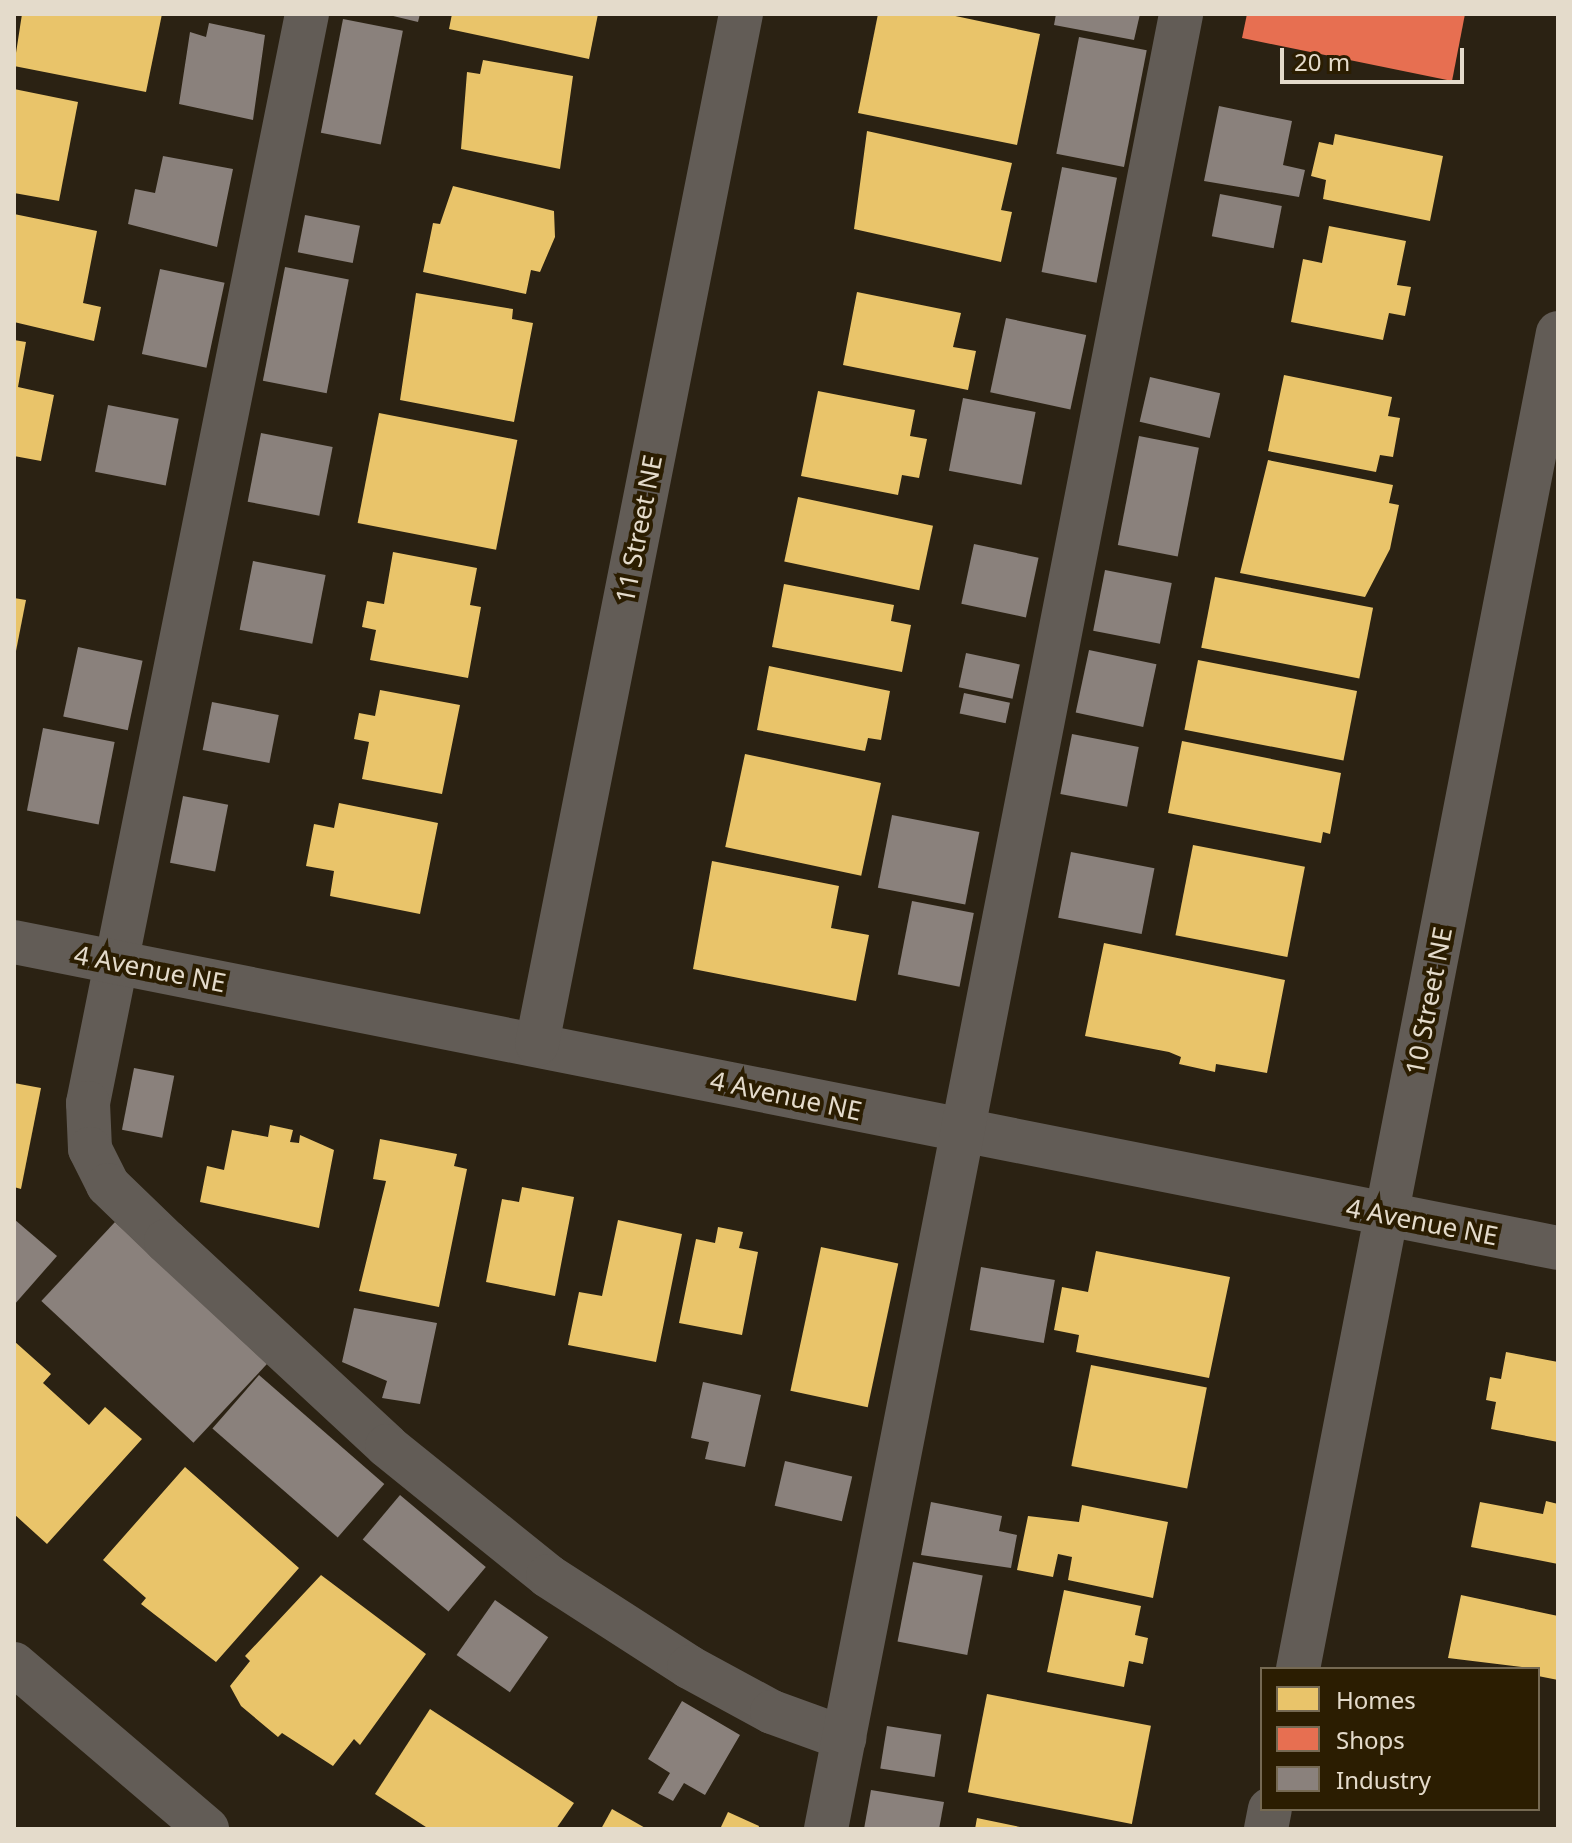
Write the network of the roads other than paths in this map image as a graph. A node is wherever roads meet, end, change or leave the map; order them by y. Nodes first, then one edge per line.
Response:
1 (307, 14) edge
2 (741, 14) edge
3 (1181, 14) edge
4 (1558, 333) edge
5 (14, 942) edge
6 (118, 963) junction
7 (537, 1044) junction
8 (966, 1134) junction
9 (1388, 1215) junction
10 (1558, 1248) edge
11 (14, 1664) edge
12 (1298, 1667) edge
13 (844, 1738) junction
14 (207, 1829) edge
15 (826, 1829) edge

1 - 6 street
2 - 7 street, 11 Street NE
3 - 8 street
4 - 9 street, 10 Street NE
5 - 6 street, 4 Avenue NE
6 - 7 street, 4 Avenue NE
6 - 13 street
7 - 8 street, 4 Avenue NE
8 - 9 street, 4 Avenue NE
8 - 13 street
9 - 10 street, 4 Avenue NE
9 - 12 street, 10 Street NE
11 - 14 street
13 - 15 street

